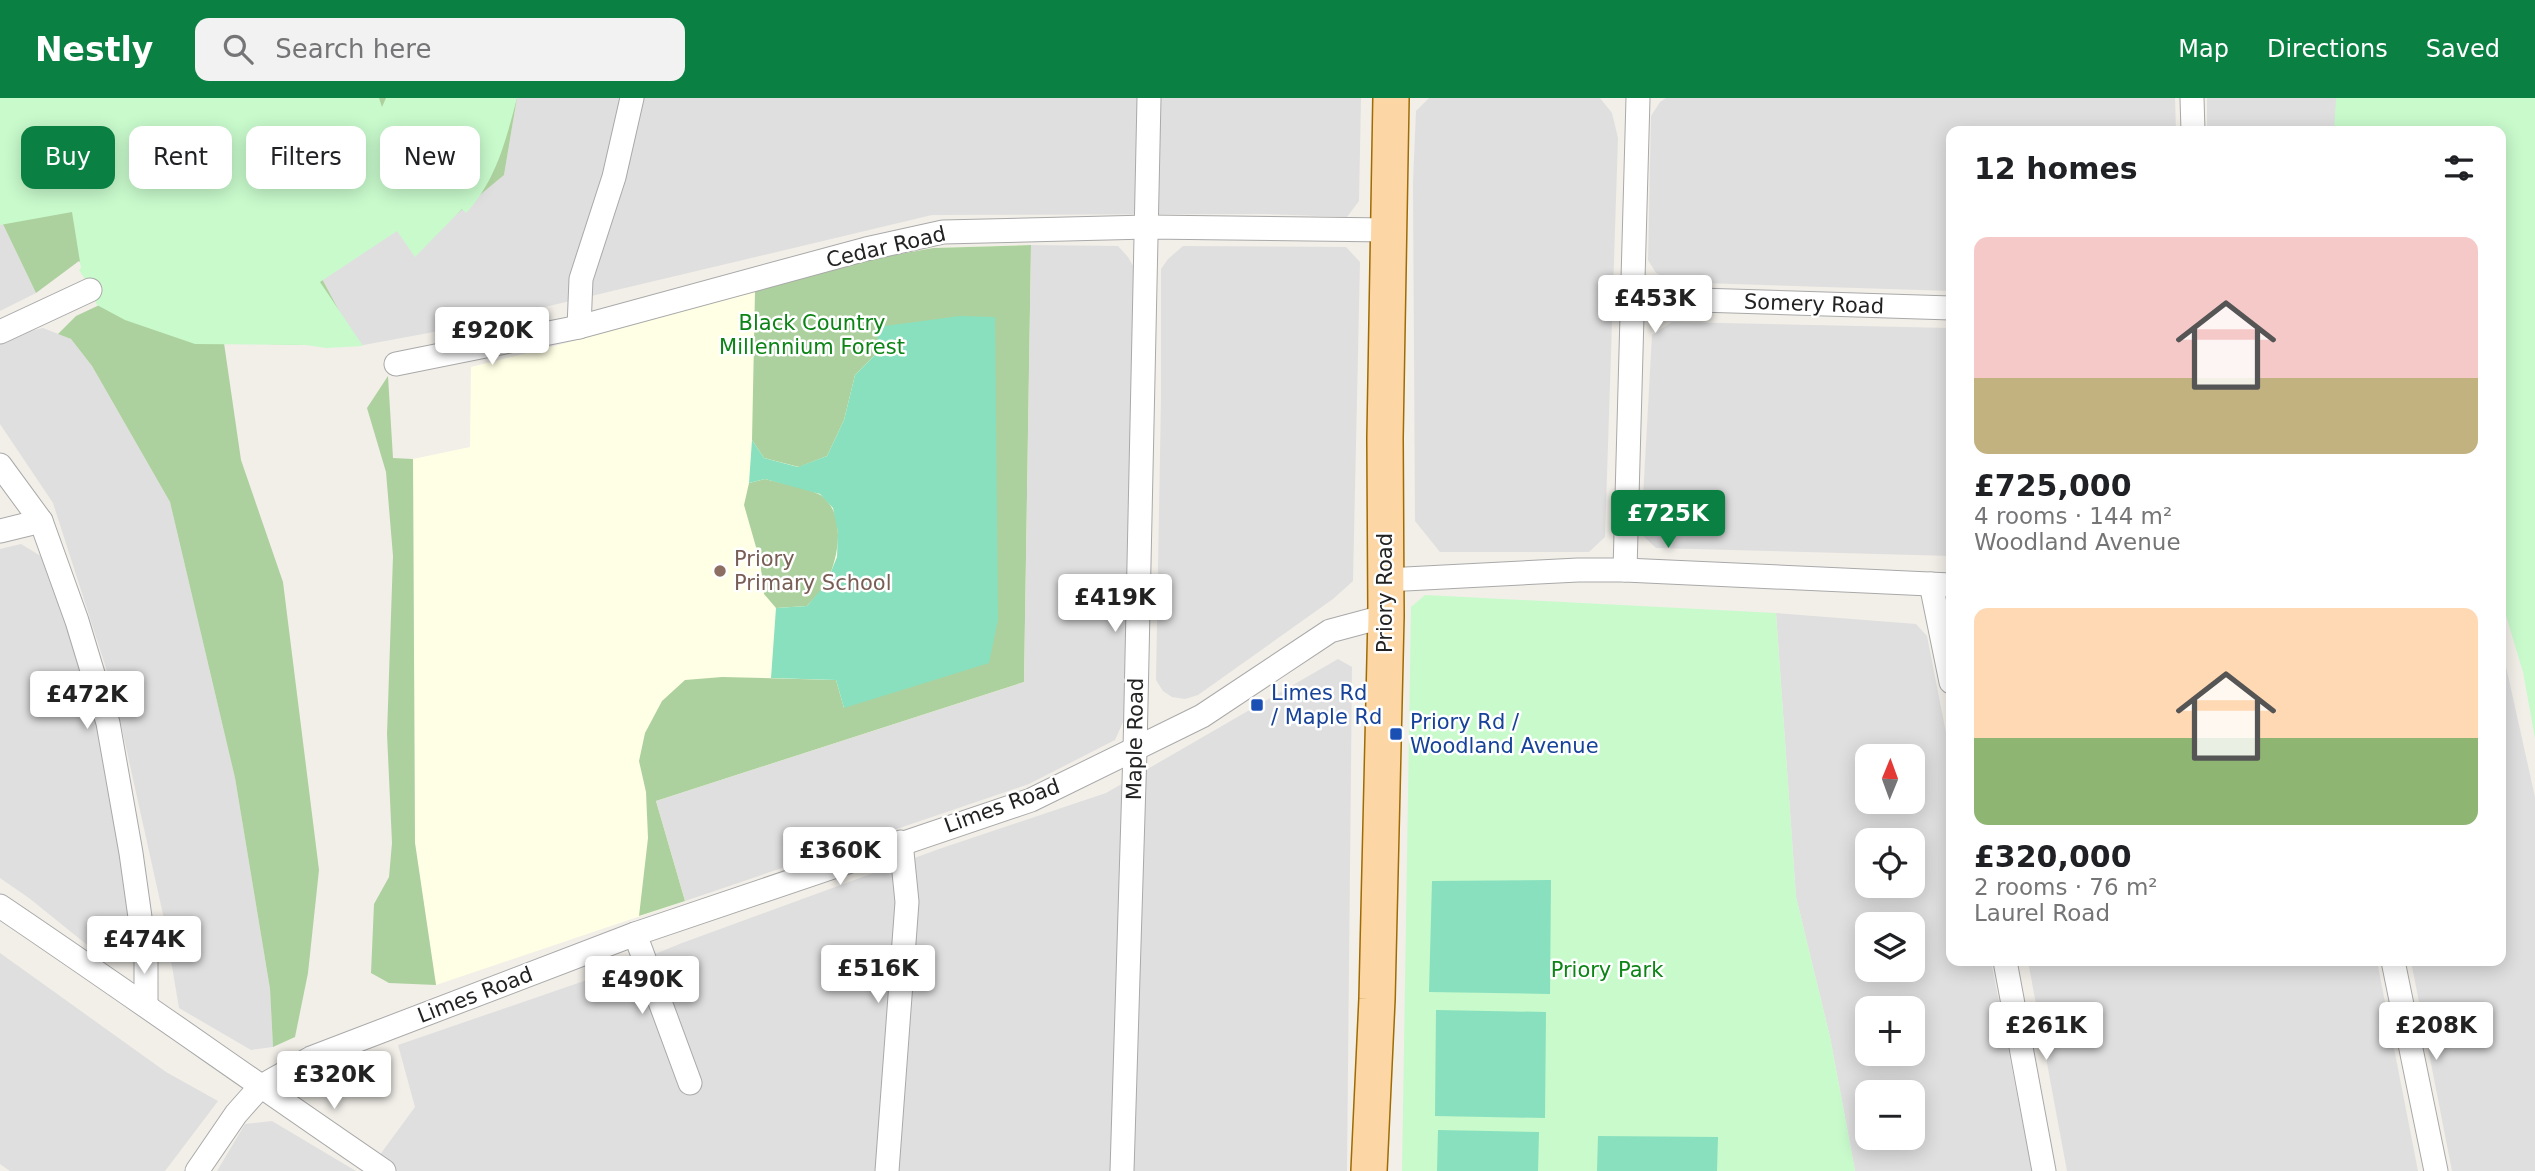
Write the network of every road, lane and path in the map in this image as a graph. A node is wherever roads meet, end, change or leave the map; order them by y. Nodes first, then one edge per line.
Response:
1 (632, 98) edge
2 (1149, 98) edge
3 (1391, 98) edge
4 (1638, 98) edge
5 (2192, 98) edge
6 (2193, 126) edge
7 (1148, 227) junction
8 (1388, 230) junction
9 (90, 290) dead end
10 (1634, 298) junction
11 (1946, 308) edge
12 (579, 327) junction
13 (0, 332) edge
14 (396, 364) dead end
15 (0, 465) edge
16 (41, 521) junction
17 (0, 531) edge
18 (1625, 570) junction
19 (1386, 580) junction
20 (1941, 584) edge
21 (1386, 617) junction
22 (1946, 633) edge
23 (1135, 750) junction
24 (901, 842) junction
25 (0, 906) edge
26 (635, 934) junction
27 (2006, 966) edge
28 (2394, 966) edge
29 (146, 1004) junction
30 (690, 1083) dead end
31 (260, 1087) junction
32 (197, 1171) edge
33 (384, 1171) edge
34 (887, 1171) edge
35 (1122, 1171) edge
36 (1369, 1171) edge
37 (2044, 1171) edge
38 (2435, 1171) edge

1 - 12 street
2 - 7 street, Maple Road
3 - 8 main road, Priory Road
4 - 10 street
5 - 6 street
7 - 8 street, Cedar Road
7 - 12 street, Cedar Road
7 - 23 street, Maple Road
8 - 19 main road, Priory Road
9 - 13 street
10 - 11 street, Somery Road
10 - 18 street
12 - 14 street, Cedar Road
15 - 16 street
16 - 17 street
16 - 29 street
18 - 19 street
18 - 20 street
19 - 21 main road, Priory Road
20 - 22 street
21 - 23 street, Limes Road
21 - 36 main road, Priory Road
23 - 24 street, Limes Road
23 - 35 street, Maple Road
24 - 26 street, Limes Road
24 - 34 street
25 - 29 street
26 - 30 street
26 - 31 street, Limes Road
27 - 37 street
28 - 38 street
29 - 31 street
31 - 32 street, Limes Road
31 - 33 street

